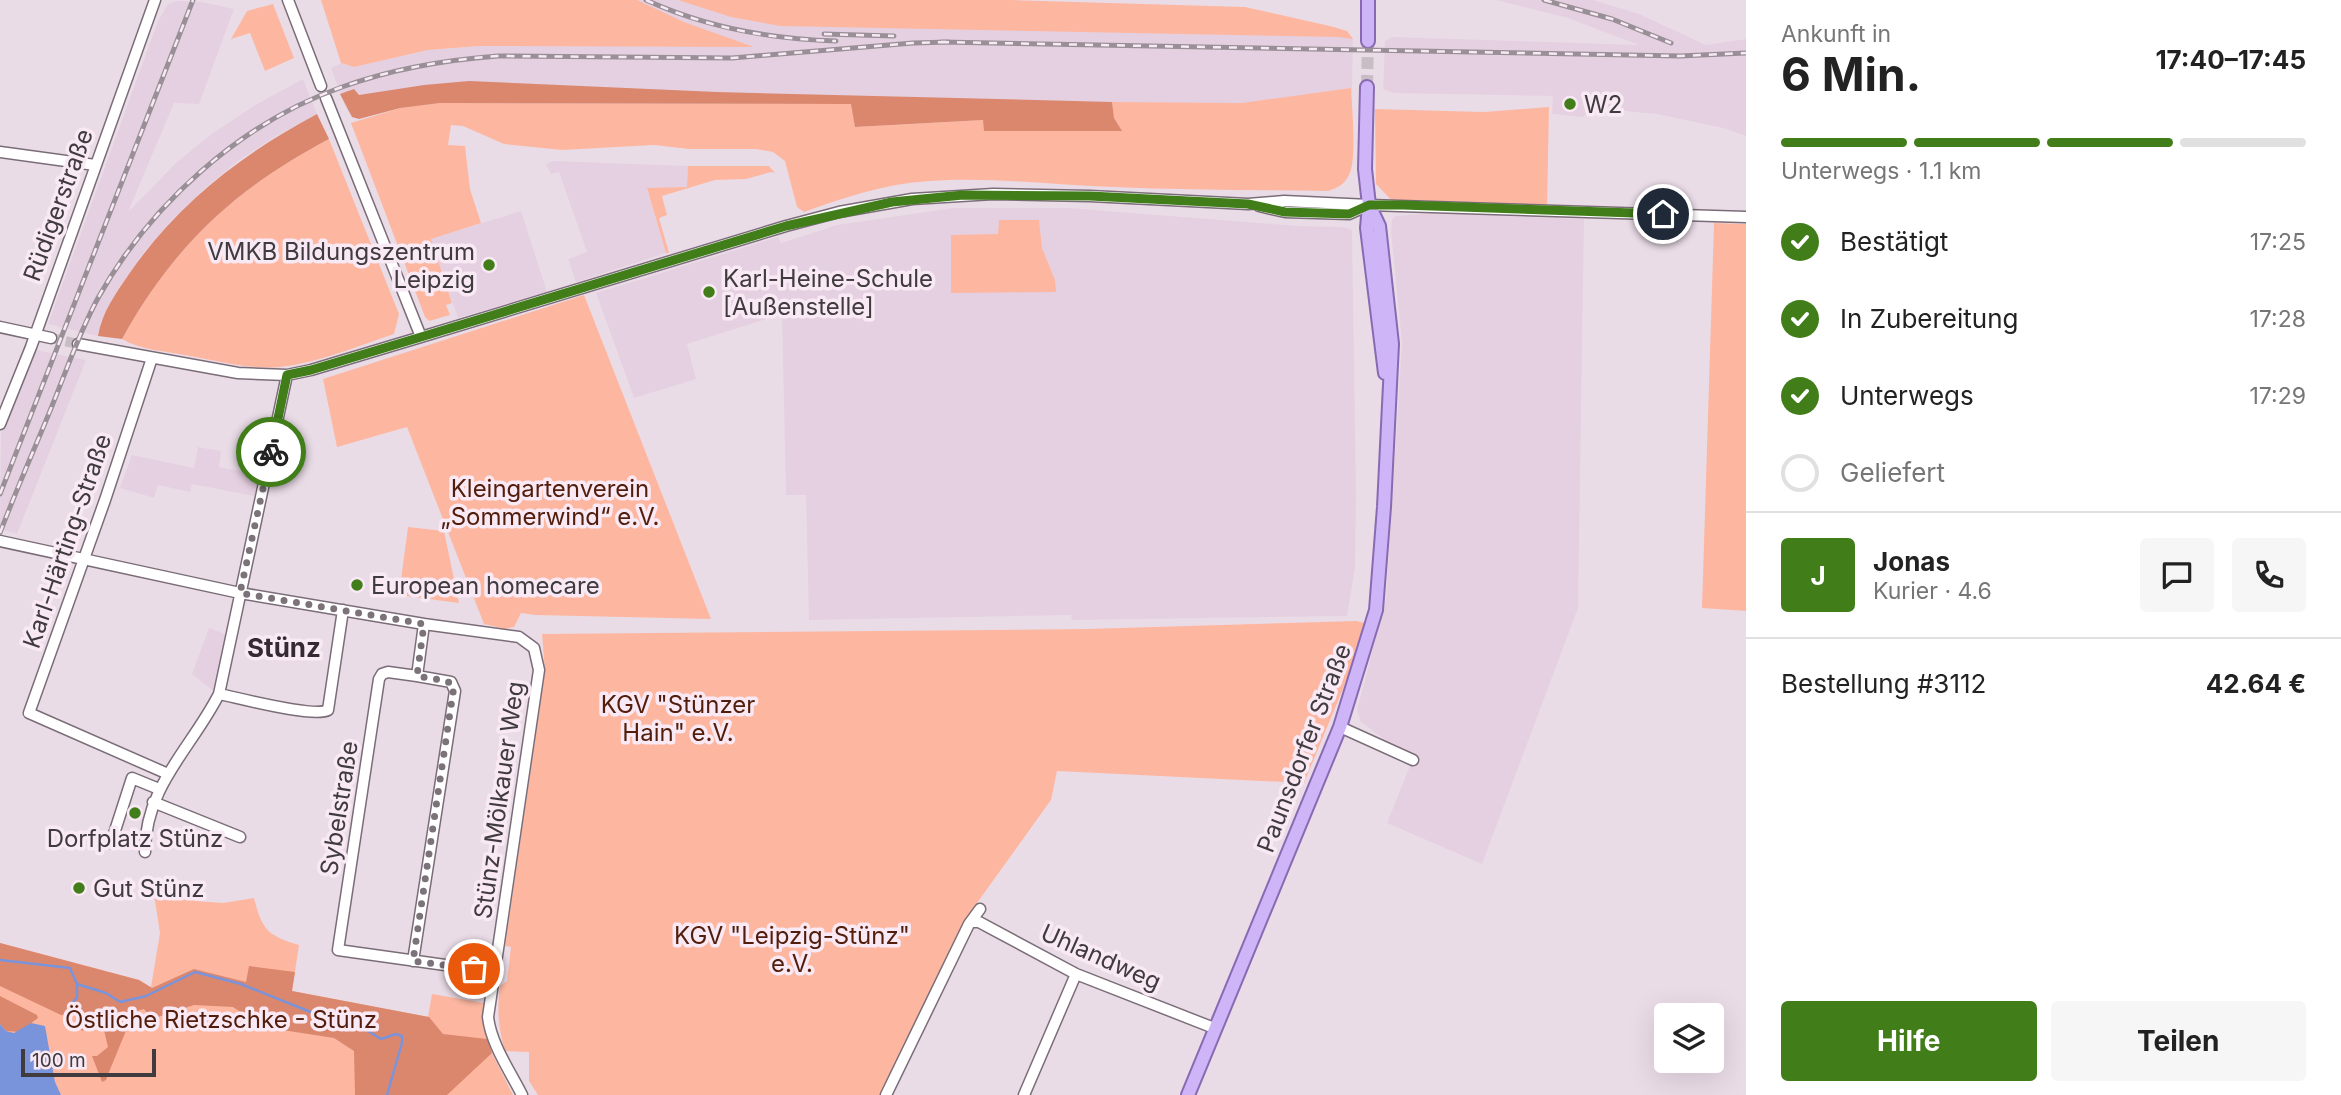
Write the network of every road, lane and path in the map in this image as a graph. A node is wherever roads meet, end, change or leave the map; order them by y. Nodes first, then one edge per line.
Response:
1 (155, 0) edge
2 (288, 0) edge
3 (1368, 0) edge
4 (1368, 41) tunnel mouth
5 (321, 86) dead end
6 (1367, 87) tunnel mouth
7 (326, 98) dead end
8 (0, 152) edge
9 (95, 165) junction
10 (1369, 205) junction
11 (1746, 217) edge
12 (0, 327) edge
13 (35, 334) junction
14 (421, 337) junction
15 (51, 338) tunnel mouth
16 (78, 344) tunnel mouth
17 (152, 358) junction
18 (287, 375) junction
19 (0, 424) edge
20 (0, 541) edge
21 (83, 560) junction
22 (240, 593) junction
23 (343, 610) junction
24 (424, 624) junction
25 (417, 676) junction
26 (219, 694) junction
27 (1340, 727) junction
28 (1413, 760) dead end
29 (168, 774) junction
30 (159, 789) junction
31 (153, 802) junction
32 (240, 837) dead end
33 (111, 843) dead end
34 (145, 852) dead end
35 (980, 909) dead end
36 (973, 922) junction
37 (413, 961) junction
38 (495, 972) junction
39 (1076, 974) junction
40 (1214, 1028) junction
41 (522, 1095) edge
42 (886, 1095) edge
43 (1024, 1095) edge
44 (1188, 1095) edge

1 - 9 street, Rüdigerstraße
2 - 5 street
3 - 4 main road
6 - 10 main road, Paunsdorfer Straße
7 - 14 street
8 - 9 street
9 - 13 street, Rüdigerstraße
10 - 11 street
10 - 14 street
10 - 27 main road, Paunsdorfer Straße
12 - 13 street
13 - 15 street
13 - 19 street, Rüdigerstraße
14 - 18 street
16 - 17 street
17 - 18 street
17 - 21 street, Karl-Härting-Straße
18 - 22 street
20 - 21 street
21 - 22 street
21 - 29 street, Karl-Härting-Straße
22 - 23 street
22 - 26 street
23 - 24 street
23 - 26 street
24 - 25 street
24 - 38 street, Stünz-Mölkauer Weg
25 - 37 street
25 - 37 street, Sybelstraße
26 - 29 street
27 - 28 street
27 - 40 main road, Paunsdorfer Straße
29 - 30 street
30 - 31 street
30 - 33 street
31 - 32 street
31 - 34 street
35 - 36 street
36 - 39 street, Uhlandweg
36 - 42 street
37 - 38 street
38 - 41 street, Stünz-Mölkauer Weg
39 - 40 street, Uhlandweg
39 - 43 street
40 - 44 main road, Paunsdorfer Straße

